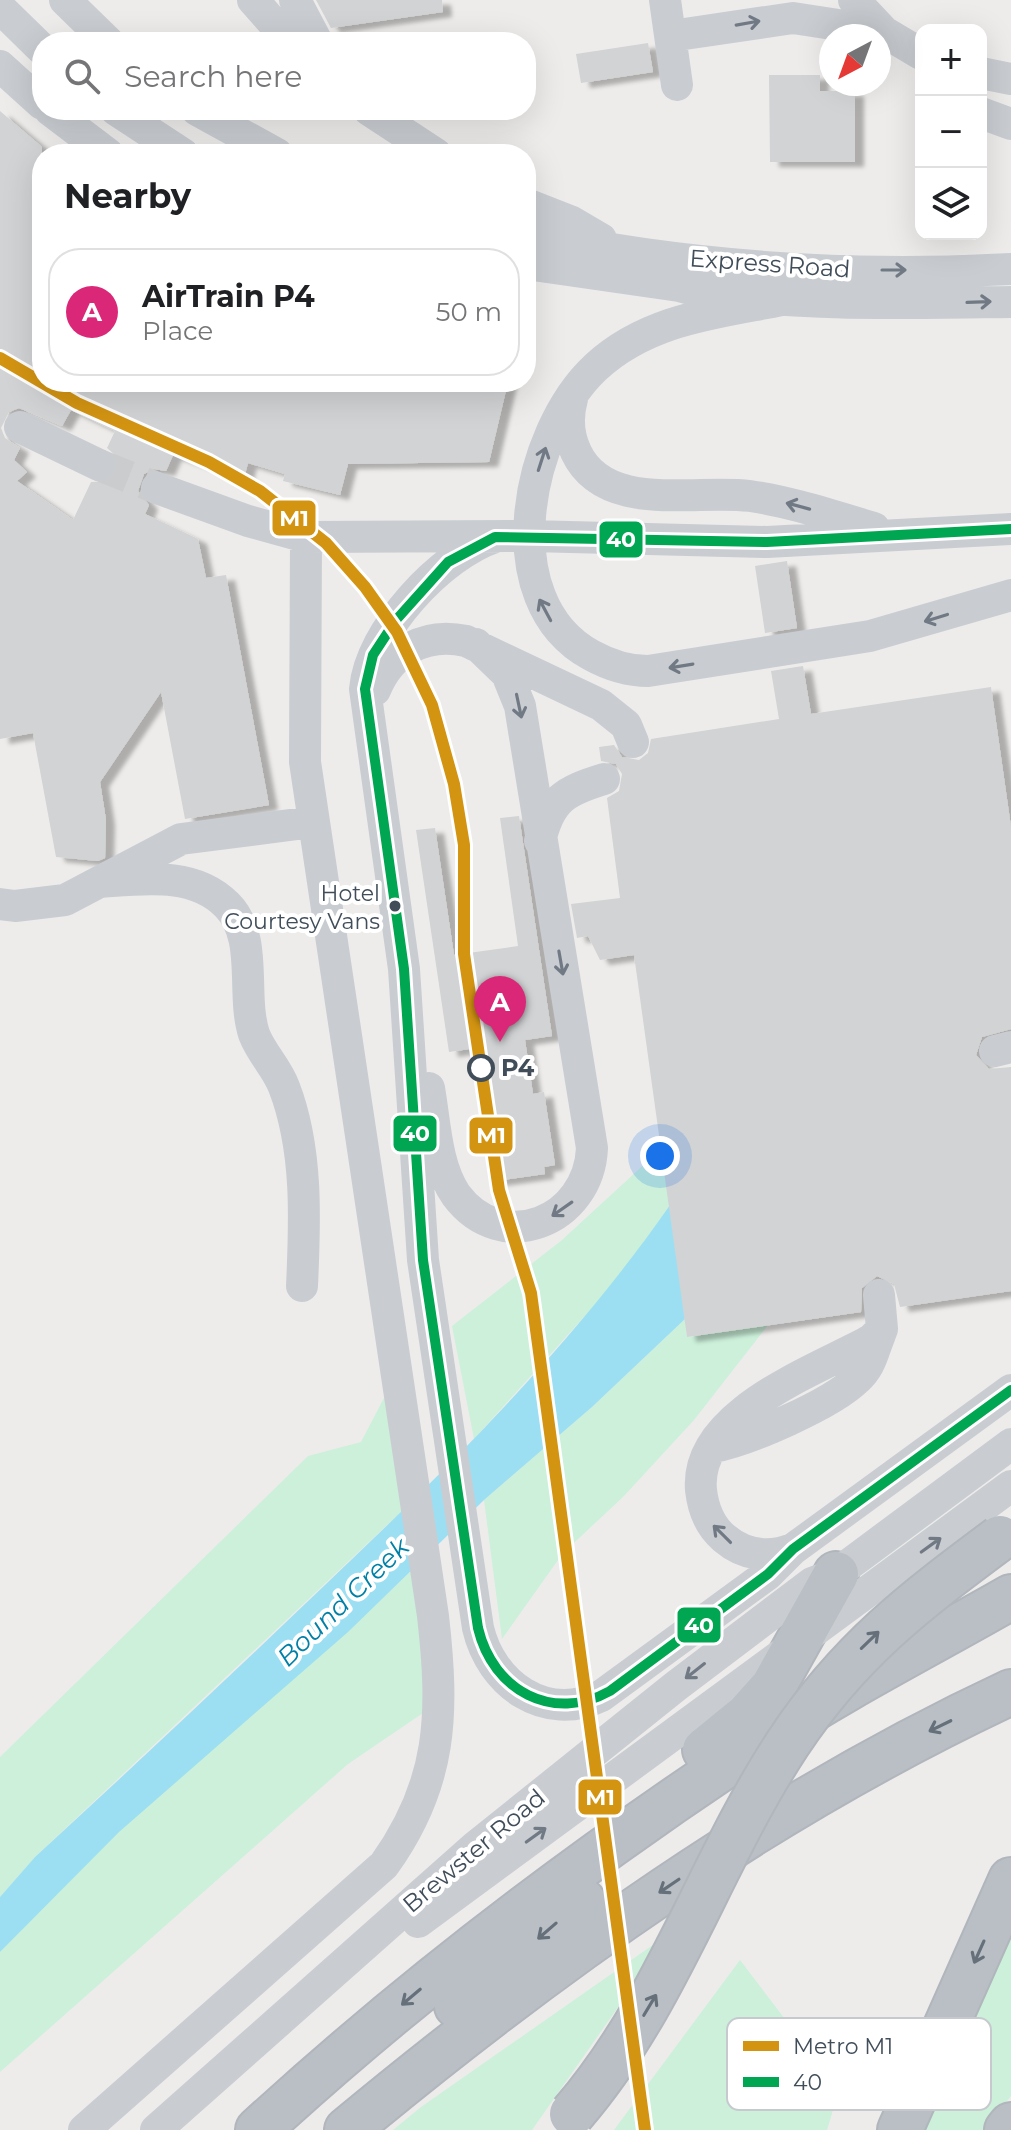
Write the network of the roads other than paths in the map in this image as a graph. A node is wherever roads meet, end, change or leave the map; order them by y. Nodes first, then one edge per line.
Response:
1 (65, 0) edge
2 (253, 0) edge
3 (295, 0) edge
4 (854, 0) edge
5 (0, 8) edge
6 (668, 19) edge
7 (832, 24) edge
8 (876, 24) edge
9 (98, 32) edge
10 (281, 32) edge
11 (312, 32) edge
12 (891, 36) edge
13 (32, 40) edge
14 (915, 50) edge
15 (0, 66) edge
16 (987, 74) edge
17 (1011, 79) edge
18 (677, 85) dead end
19 (32, 95) edge
20 (987, 115) edge
21 (63, 120) edge
22 (131, 120) edge
23 (215, 120) edge
24 (387, 120) edge
25 (1011, 124) edge
26 (95, 144) edge
27 (168, 144) edge
28 (259, 144) edge
29 (422, 144) edge
30 (536, 208) edge
31 (536, 235) edge
32 (621, 251) junction
33 (536, 265) edge
34 (1005, 265) edge
35 (536, 288) edge
36 (702, 293) junction
37 (782, 300) junction
38 (1011, 302) edge
39 (572, 395) junction
40 (20, 427) dead end
41 (99, 465) tunnel mouth
42 (157, 488) tunnel mouth
43 (1011, 529) edge
44 (531, 536) junction
45 (900, 536) junction
46 (306, 537) junction
47 (495, 537) junction
48 (1011, 595) edge
49 (476, 644) junction
50 (369, 724) junction
51 (633, 742) dead end
52 (604, 779) dead end
53 (313, 822) junction
54 (540, 841) junction
55 (100, 882) junction
56 (0, 904) edge
57 (400, 931) junction
58 (302, 1286) dead end
59 (879, 1295) dead end
60 (1011, 1390) edge
61 (1011, 1444) edge
62 (1011, 1486) edge
63 (1006, 1534) edge
64 (793, 1549) junction
65 (836, 1574) junction
66 (1011, 1597) edge
67 (1011, 1631) edge
68 (800, 1641) junction
69 (1011, 1692) edge
70 (1011, 1880) edge
71 (446, 1968) junction
72 (291, 2012) junction
73 (950, 2018) edge
74 (385, 2099) junction
75 (909, 2110) edge
76 (1011, 2125) edge
77 (84, 2130) edge
78 (156, 2130) edge
79 (258, 2130) edge
80 (347, 2130) edge
81 (557, 2130) edge
82 (900, 2130) edge
83 (1007, 2130) edge

1 - 9 street
2 - 10 street
3 - 11 street
4 - 8 street
5 - 13 street
6 -> 7 street
6 - 18 street
12 - 14 street
15 - 19 street
16 - 17 street
20 - 25 street
21 - 26 street
22 - 27 street
23 - 28 street
24 - 29 street
30 - 32 street
31 - 32 street, Express Road
32 -> 34 street, Express Road
33 - 36 street
35 - 36 street
36 - 37 street
37 -> 38 street
37 - 39 street
44 -> 39 street
45 -> 39 street
40 - 41 street
42 - 46 street
43 - 45 street
44 - 45 street
44 - 47 street
48 -> 44 street
46 - 47 street
46 - 53 street
47 - 50 street
49 - 50 street
49 - 51 street
49 -> 54 street
50 - 57 street
52 - 54 street
53 - 55 street
53 - 77 street
54 -> 57 street
55 - 56 street
55 - 58 street
57 - 64 street
64 -> 59 street
60 - 64 street
61 - 65 street, Brewster Road
68 -> 62 street, Brewster Road
81 -> 63 highway, bridge
65 - 68 highway
65 -> 72 street, Brewster Road
66 - 71 highway
67 -> 74 highway
68 - 71 highway
72 -> 68 street, Brewster Road
69 -> 74 highway
70 -> 73 highway
71 -> 79 highway
72 - 78 street, Brewster Road
74 - 80 highway
75 -> 82 highway
76 - 83 highway

